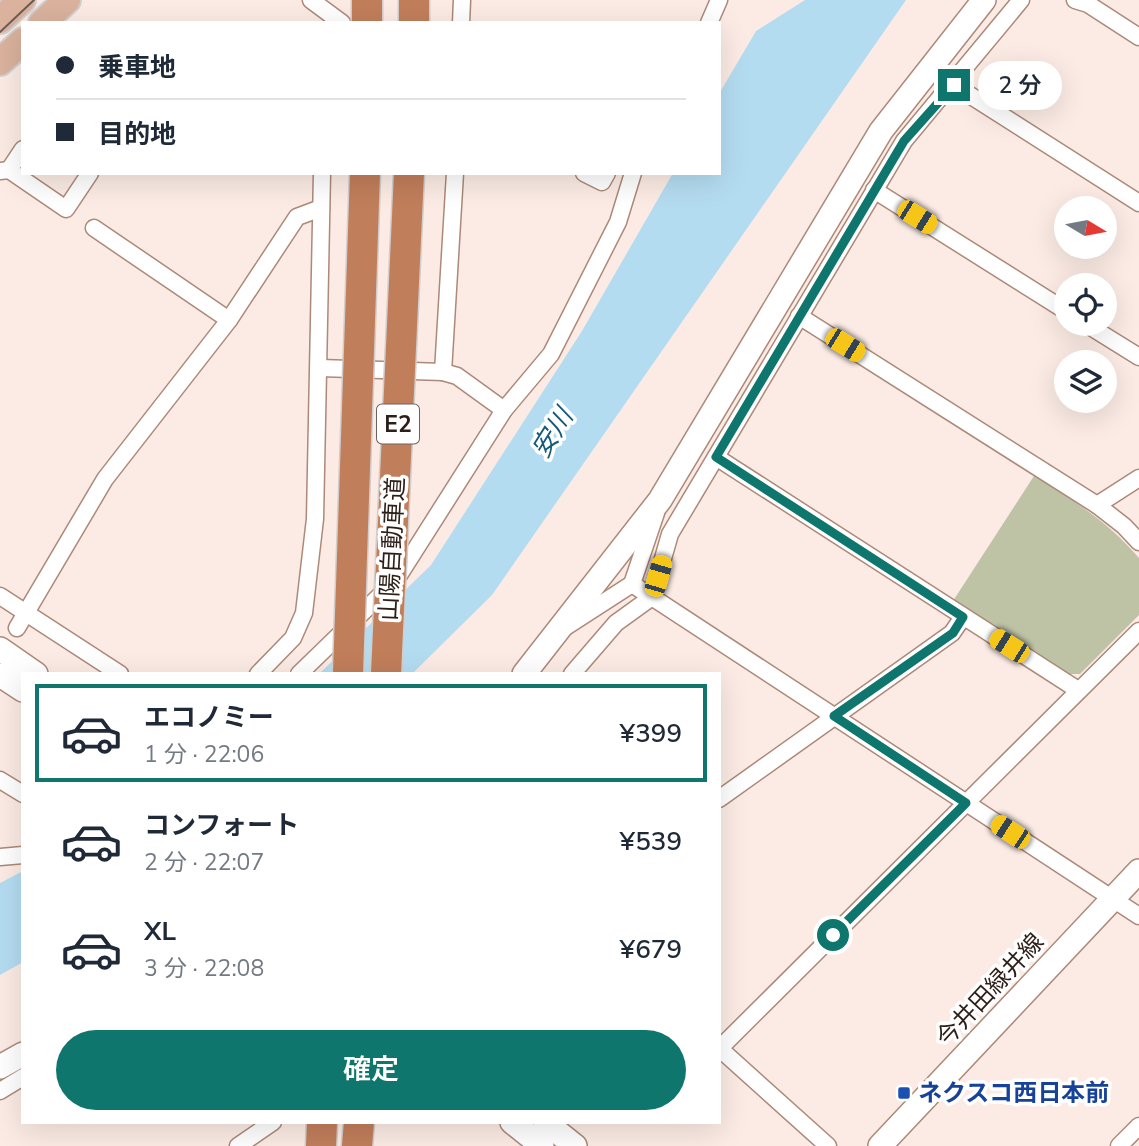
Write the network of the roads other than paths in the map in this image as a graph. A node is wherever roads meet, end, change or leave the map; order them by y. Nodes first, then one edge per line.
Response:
1 (22, 0) edge
2 (67, 0) edge
3 (311, 0) edge
4 (367, 0) edge
5 (414, 0) edge
6 (462, 0) edge
7 (719, 0) edge
8 (985, 0) edge
9 (1021, 0) edge
10 (1075, 0) edge
11 (325, 11) edge
12 (0, 20) edge
13 (45, 21) edge
14 (367, 21) edge
15 (414, 21) edge
16 (461, 21) edge
17 (710, 21) edge
18 (1139, 37) edge
19 (21, 43) edge
20 (0, 62) edge
21 (954, 85) junction
22 (21, 151) edge
23 (4, 171) edge
24 (89, 175) edge
25 (322, 175) edge
26 (365, 175) edge
27 (409, 175) edge
28 (455, 175) edge
29 (588, 175) edge
30 (606, 175) edge
31 (632, 175) edge
32 (874, 190) junction
33 (1139, 203) edge
34 (321, 208) junction
35 (94, 228) dead end
36 (1054, 303) edge
37 (799, 316) junction
38 (229, 320) junction
39 (1105, 336) edge
40 (1139, 358) edge
41 (320, 368) junction
42 (443, 372) junction
43 (504, 410) junction
44 (716, 457) junction
45 (1139, 478) edge
46 (660, 500) junction
47 (1097, 505) junction
48 (1139, 516) edge
49 (1124, 526) junction
50 (1139, 542) edge
51 (632, 584) junction
52 (0, 596) edge
53 (652, 597) junction
54 (26, 613) junction
55 (963, 617) junction
56 (17, 628) dead end
57 (559, 630) junction
58 (1139, 631) edge
59 (0, 649) edge
60 (33, 672) edge
61 (117, 672) edge
62 (260, 672) edge
63 (301, 672) edge
64 (348, 672) edge
65 (386, 672) edge
66 (526, 672) edge
67 (574, 672) edge
68 (0, 675) edge
69 (21, 690) edge
70 (1078, 690) junction
71 (834, 716) junction
72 (0, 780) edge
73 (21, 793) edge
74 (721, 798) edge
75 (966, 803) junction
76 (21, 855) edge
77 (0, 857) edge
78 (1139, 871) edge
79 (1112, 899) junction
80 (1139, 916) edge
81 (721, 1046) edge
82 (721, 1050) edge
83 (21, 1055) edge
84 (0, 1067) edge
85 (21, 1078) edge
86 (0, 1091) edge
87 (270, 1124) edge
88 (322, 1124) edge
89 (359, 1124) edge
90 (514, 1124) edge
91 (548, 1124) edge
92 (1139, 1126) edge
93 (238, 1146) edge
94 (321, 1146) edge
95 (357, 1146) edge
96 (542, 1146) edge
97 (575, 1146) edge
98 (828, 1146) edge
99 (880, 1146) edge
100 (1119, 1146) edge

1 - 12 main road
2 - 13 main road
3 - 11 street
4 - 14 highway
5 - 15 highway
6 - 16 street
7 - 17 street
8 - 46 street
9 - 21 street
10 - 18 street
19 - 20 main road
21 - 32 street
21 - 33 street
22 - 23 street
23 - 24 street
25 - 34 street
26 - 64 highway, 山陽自動車道 / E2, bridge
27 - 65 highway, 山陽自動車道 / E2, bridge
28 - 42 street
29 - 30 street
31 - 43 street
32 - 36 street
32 - 37 street
34 - 38 street
34 - 41 street
35 - 38 street
37 - 44 street
37 - 47 street
38 - 54 street
39 - 40 street
41 - 42 street
41 - 62 street
42 - 43 street
43 - 63 street
44 - 53 street
44 - 55 street
45 - 47 street
46 - 51 street
46 - 57 street
47 - 49 street
48 - 49 street
49 - 50 street
51 - 53 street
51 - 57 street
52 - 54 street
53 - 67 street
53 - 71 street
54 - 56 street
54 - 61 street
55 - 70 street
55 - 71 street
57 - 66 street
58 - 70 street
59 - 60 street
68 - 69 street
70 - 75 street
71 - 74 street
71 - 75 street
72 - 73 street
75 - 79 street
75 - 81 street
76 - 77 street
78 - 79 street, 今井田緑井線
79 - 80 street
79 - 99 street, 今井田緑井線
82 - 98 street
83 - 84 street
85 - 86 street
87 - 93 street
88 - 94 highway
89 - 95 highway
90 - 96 street
91 - 97 street
92 - 100 street

